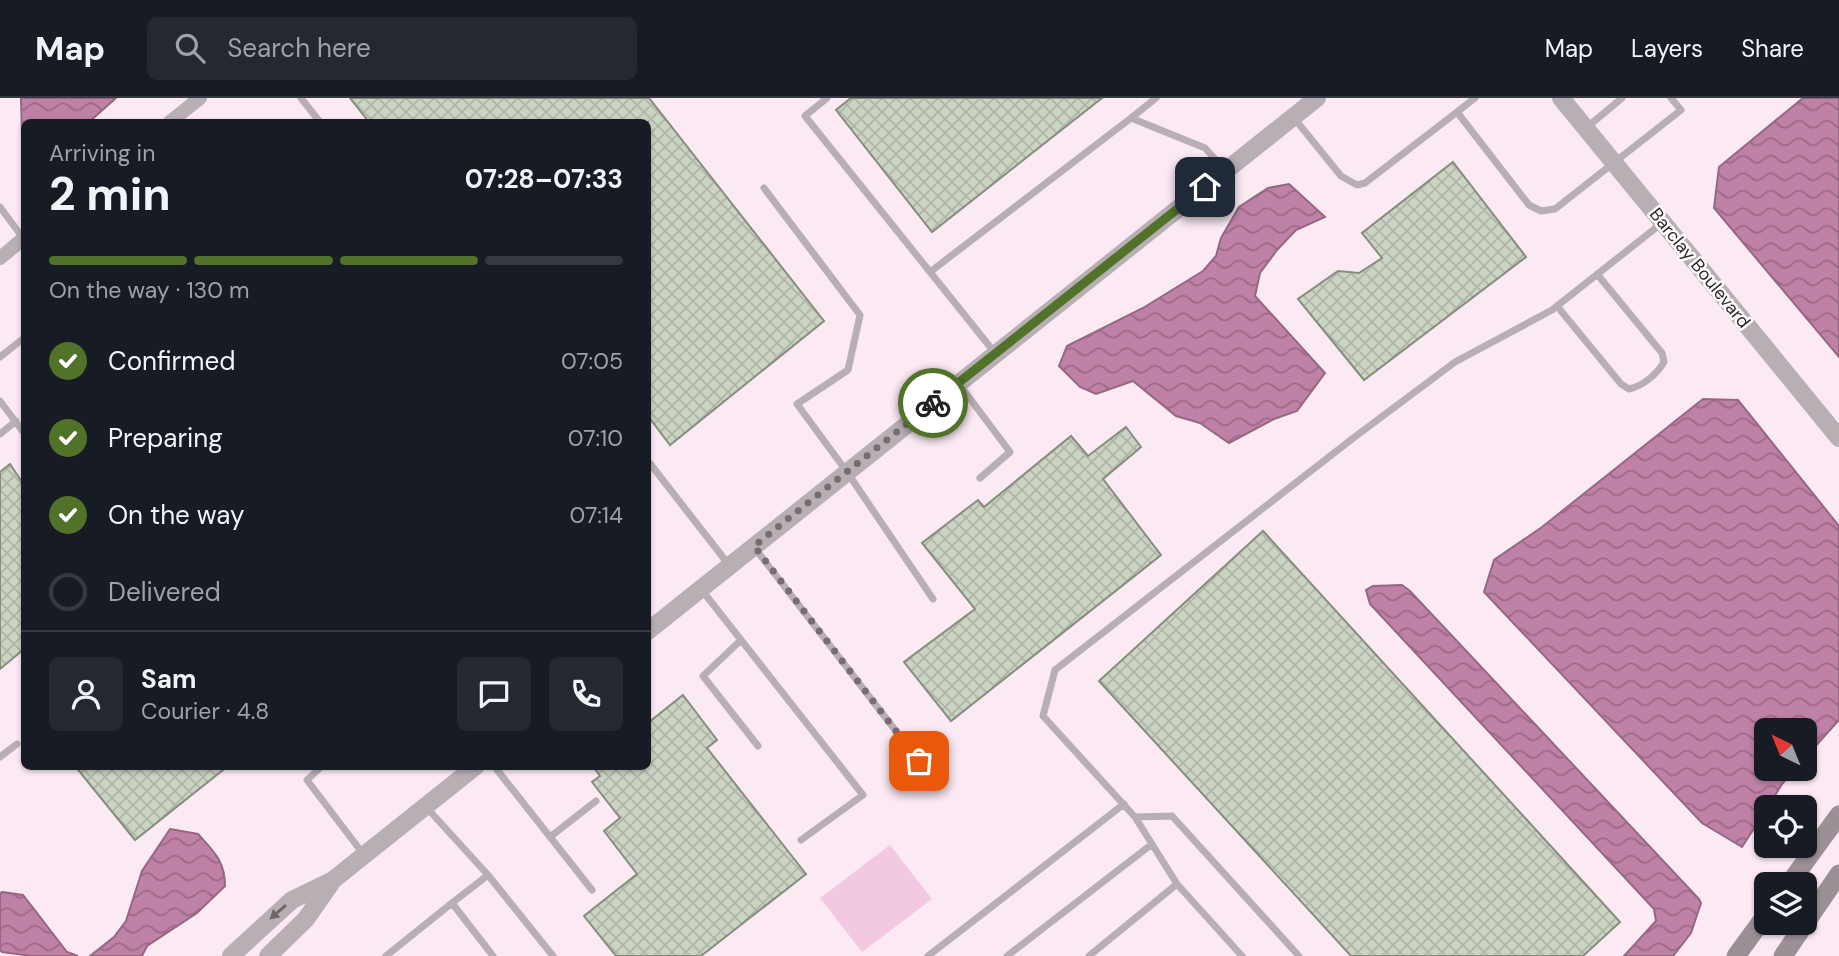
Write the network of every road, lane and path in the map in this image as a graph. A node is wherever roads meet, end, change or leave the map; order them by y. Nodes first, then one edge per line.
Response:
1 (200, 98) edge
2 (301, 98) edge
3 (827, 98) edge
4 (1156, 98) edge
5 (1317, 98) edge
6 (1475, 98) edge
7 (1561, 98) edge
8 (1622, 98) edge
9 (1671, 98) edge
10 (1457, 112) junction
11 (1293, 117) junction
12 (1131, 118) junction
13 (174, 119) edge
14 (318, 119) edge
15 (1586, 128) junction
16 (1614, 163) junction
17 (1226, 170) junction
18 (764, 188) dead end
19 (0, 207) edge
20 (1662, 222) junction
21 (21, 235) edge
22 (21, 241) edge
23 (0, 258) edge
24 (930, 272) junction
25 (1597, 274) junction
26 (1557, 306) junction
27 (21, 340) edge
28 (996, 354) junction
29 (0, 357) edge
30 (958, 383) junction
31 (0, 401) edge
32 (16, 421) junction
33 (21, 428) edge
34 (0, 434) edge
35 (1839, 438) edge
36 (651, 465) edge
37 (847, 472) junction
38 (981, 478) dead end
39 (754, 546) junction
40 (729, 566) junction
41 (700, 588) junction
42 (933, 599) dead end
43 (651, 629) edge
44 (741, 640) junction
45 (17, 744) dead end
46 (758, 746) dead end
47 (0, 757) edge
48 (919, 761) dead end
49 (318, 770) edge
50 (471, 770) edge
51 (497, 770) edge
52 (596, 801) dead end
53 (1124, 804) junction
54 (426, 806) junction
55 (1839, 816) edge
56 (1135, 817) junction
57 (550, 836) junction
58 (801, 840) dead end
59 (1152, 844) junction
60 (364, 856) junction
61 (1798, 872) edge
62 (1839, 874) edge
63 (488, 875) junction
64 (333, 880) junction
65 (1177, 884) junction
66 (592, 890) dead end
67 (452, 904) junction
68 (1754, 931) edge
69 (231, 956) edge
70 (268, 956) edge
71 (386, 956) edge
72 (493, 956) edge
73 (553, 956) edge
74 (928, 956) edge
75 (1007, 956) edge
76 (1089, 956) edge
77 (1241, 956) edge
78 (1298, 956) edge
79 (1736, 956) edge
80 (1783, 956) edge

1 - 13 street
2 - 14 lane
3 - 24 lane
4 - 12 lane
5 - 11 street
6 - 10 lane
7 - 15 street, Barclay Boulevard
8 - 15 lane
9 - 16 lane
10 - 11 lane
10 - 16 lane
11 - 17 street
12 - 17 lane
12 - 24 lane
15 - 16 street, Barclay Boulevard
16 - 20 street, Barclay Boulevard
17 - 28 street
18 - 37 lane
19 - 21 lane
20 - 25 lane
20 - 35 street, Barclay Boulevard
22 - 23 street
24 - 28 lane
25 - 26 lane
25 - 26 lane
26 - 53 lane
27 - 29 lane
28 - 30 street
30 - 37 street
30 - 38 lane
31 - 32 lane
32 - 33 lane
32 - 34 lane
36 - 40 lane
37 - 39 street
37 - 42 lane
39 - 40 street
39 - 48 lane
40 - 41 street
41 - 43 street
41 - 44 lane
44 - 46 lane
44 - 58 lane
45 - 47 lane
49 - 60 lane
50 - 54 street
51 - 57 lane
52 - 57 lane
53 - 56 lane
53 - 74 lane
54 - 60 street
54 - 63 lane
55 - 61 main road
56 - 59 lane
56 - 78 lane
57 - 66 lane
59 - 65 lane
59 - 75 lane
60 - 64 street
62 - 80 main road
63 - 67 lane
63 - 73 lane
64 -> 69 street
64 - 70 street
65 - 76 lane
65 - 77 lane
67 - 71 lane
67 - 72 lane
68 - 79 main road

